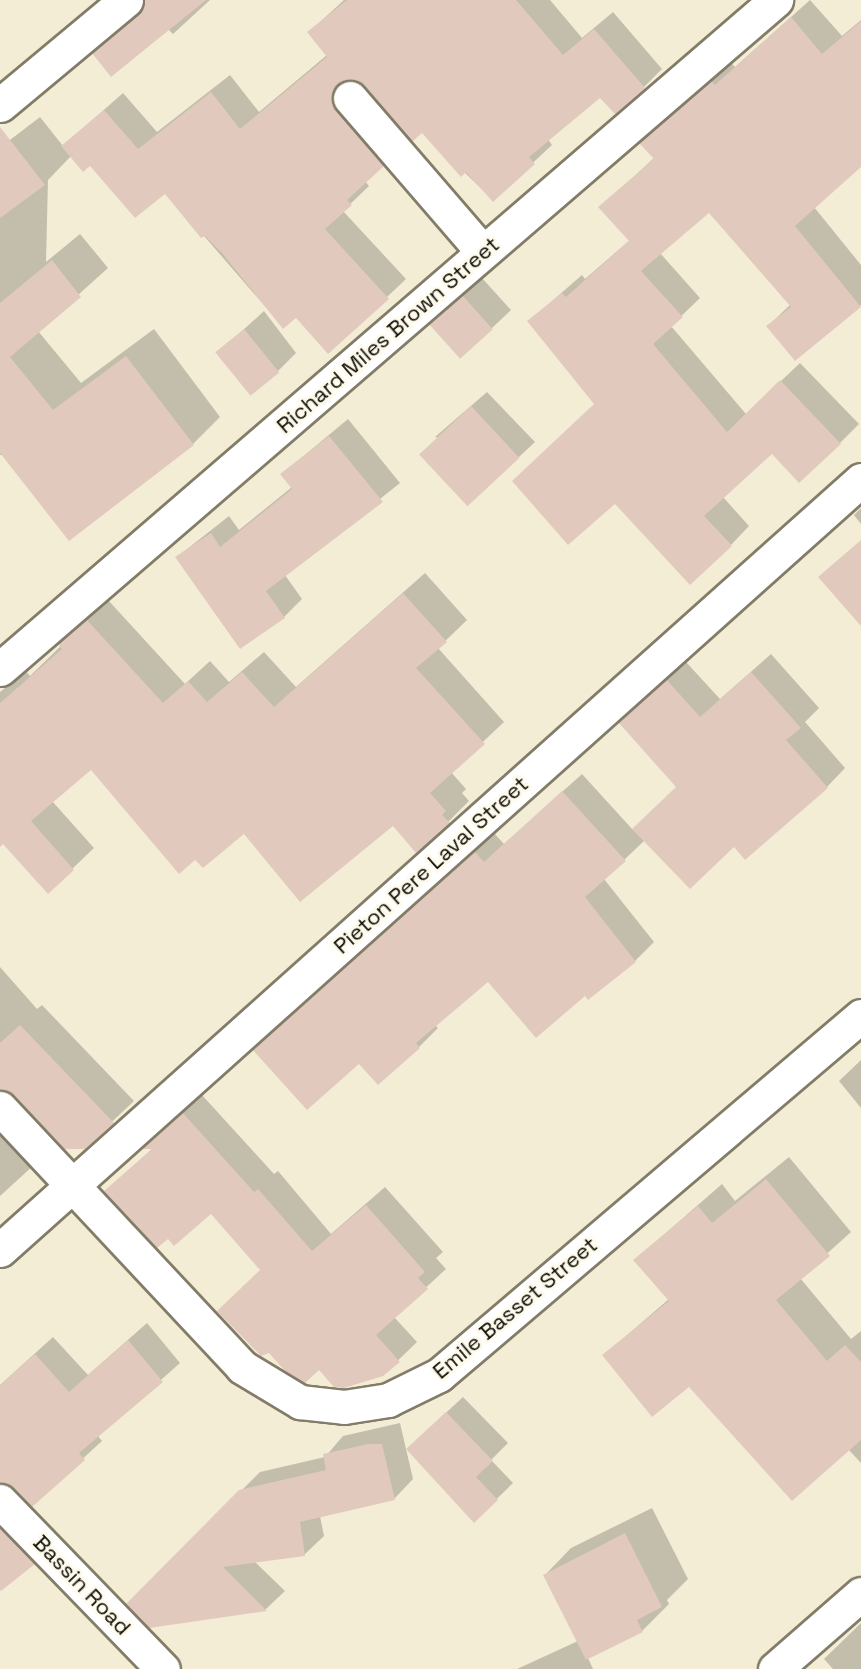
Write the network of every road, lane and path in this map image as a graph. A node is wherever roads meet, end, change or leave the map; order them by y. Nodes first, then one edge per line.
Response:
1 (126, 0) edge
2 (776, 0) edge
3 (350, 98) dead end
4 (0, 105) edge
5 (483, 252) junction
6 (861, 480) edge
7 (0, 669) edge
8 (861, 1016) edge
9 (0, 1108) edge
10 (71, 1187) junction
11 (0, 1250) edge
12 (0, 1501) edge
13 (861, 1594) edge
14 (164, 1669) edge
15 (776, 1669) edge

1 - 4 street
2 - 5 street, Richard Miles Brown Street
3 - 5 street
5 - 7 street, Richard Miles Brown Street
6 - 10 street, Pieton Pere Laval Street
8 - 10 street, Emile Basset Street
9 - 10 street, Emile Basset Street
10 - 11 street, Pieton Pere Laval Street
12 - 14 street, Bassin Road
13 - 15 street

